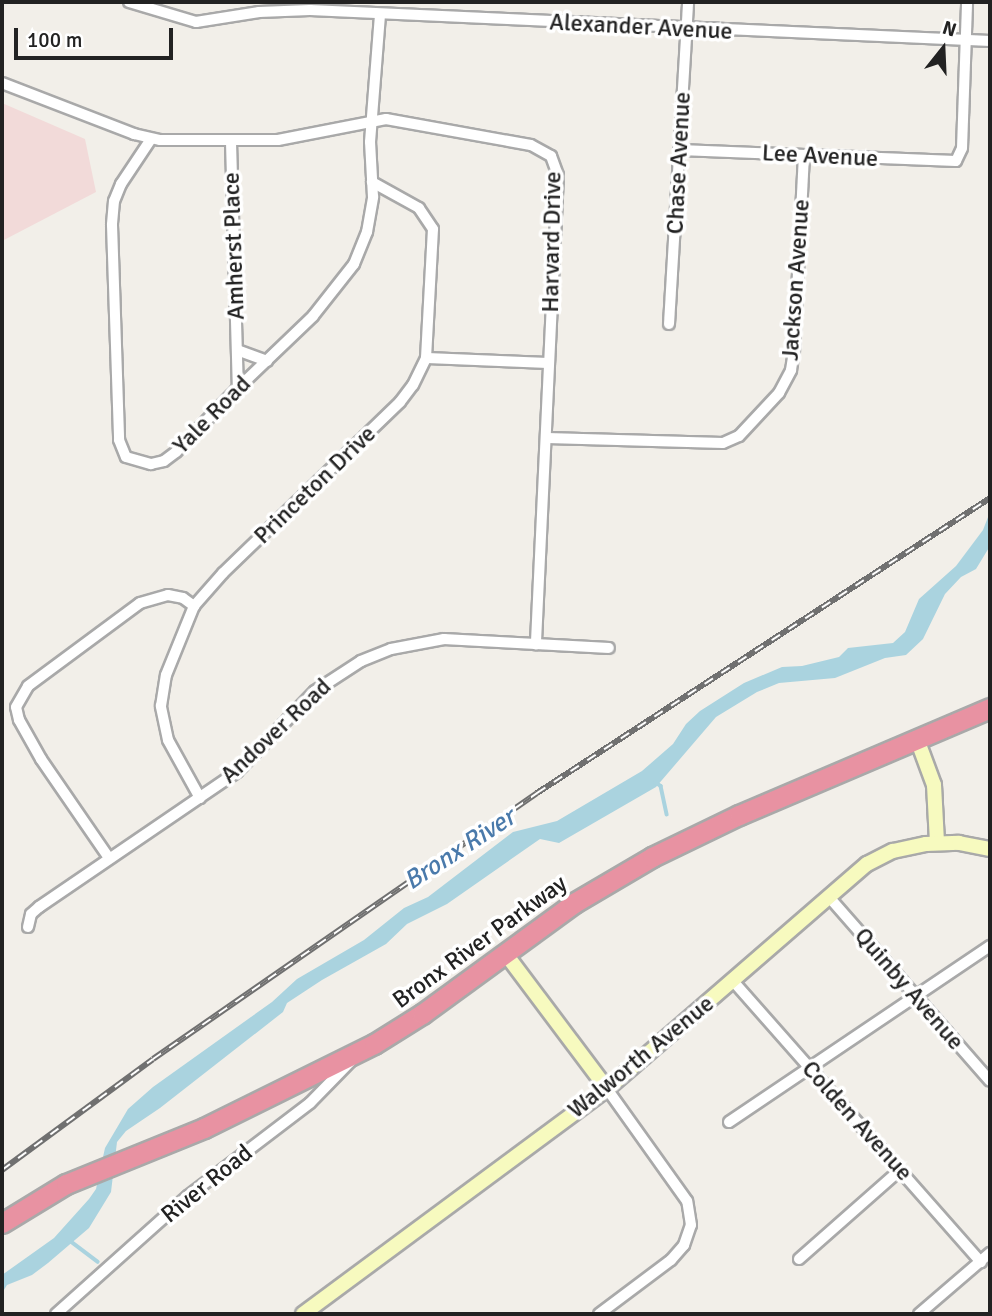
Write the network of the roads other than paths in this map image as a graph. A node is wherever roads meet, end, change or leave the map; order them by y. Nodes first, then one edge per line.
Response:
1 (129, 2) edge
2 (688, 2) edge
3 (968, 2) edge
4 (374, 10) edge
5 (687, 29) junction
6 (966, 40) junction
7 (990, 41) edge
8 (2, 83) edge
9 (372, 121) junction
10 (151, 139) junction
11 (230, 142) junction
12 (680, 150) junction
13 (804, 155) junction
14 (372, 182) junction
15 (669, 324) dead end
16 (237, 350) junction
17 (426, 358) junction
18 (267, 362) junction
19 (549, 363) junction
20 (238, 388) junction
21 (547, 438) junction
22 (194, 606) junction
23 (536, 644) junction
24 (609, 648) dead end
25 (990, 695) edge
26 (990, 708) edge
27 (917, 739) junction
28 (200, 798) junction
29 (937, 843) junction
30 (990, 849) edge
31 (109, 858) junction
32 (829, 897) junction
33 (27, 927) dead end
34 (990, 946) edge
35 (501, 948) junction
36 (733, 981) junction
37 (915, 997) junction
38 (358, 1053) junction
39 (809, 1068) junction
40 (990, 1081) edge
41 (607, 1089) junction
42 (729, 1122) dead end
43 (100, 1165) junction
44 (900, 1170) junction
45 (2, 1208) edge
46 (2, 1223) edge
47 (990, 1254) edge
48 (799, 1259) dead end
49 (981, 1262) junction
50 (56, 1314) edge
51 (303, 1314) edge
52 (599, 1314) edge
53 (919, 1314) edge

1 - 4 street, Alexander Avenue
2 - 5 street, Chase Avenue
3 - 6 street
4 - 5 street, Alexander Avenue
4 - 9 street, Yale Road
5 - 6 street, Alexander Avenue
5 - 12 street, Chase Avenue
6 - 7 street, Alexander Avenue
6 - 13 street, Lee Avenue
8 - 10 street, Harvard Drive
9 - 11 street, Harvard Drive
9 - 14 street, Yale Road
9 - 19 street, Harvard Drive
10 - 11 street, Harvard Drive
10 - 20 street, Yale Road
11 - 16 street, Amherst Place
12 - 13 street, Lee Avenue
12 - 15 street, Chase Avenue
13 - 21 street, Jackson Avenue
14 - 17 street, Princeton Drive
14 - 18 street, Yale Road
16 - 18 street, Amherst Place
16 - 20 street, Amherst Place
17 - 19 street
17 - 22 street, Princeton Drive
18 - 20 street, Yale Road
19 - 21 street, Harvard Drive
21 - 23 street, Harvard Drive
22 - 28 street, Princeton Drive
22 - 31 street
23 - 24 street, Andover Road
23 - 28 street, Andover Road
25 - 35 highway, Bronx River Parkway
26 - 27 highway, Bronx River Parkway
27 - 29 street
27 - 35 highway, Bronx River Parkway
28 - 31 street, Andover Road
29 - 30 street, Walworth Avenue
29 - 32 street, Walworth Avenue
31 - 33 street, Andover Road
32 - 36 street, Walworth Avenue
32 - 37 street, Quinby Avenue
34 - 37 street
35 - 38 highway, Bronx River Parkway
35 - 41 street
35 - 43 highway, Bronx River Parkway
36 - 39 street, Colden Avenue
36 - 41 street, Walworth Avenue
37 - 39 street
37 - 40 street, Quinby Avenue
38 - 43 highway, Bronx River Parkway
38 - 50 street, River Road
39 - 42 street
39 - 44 street, Colden Avenue
41 - 51 street, Walworth Avenue
41 - 52 street
43 - 45 highway, Bronx River Parkway
43 - 46 highway, Bronx River Parkway
44 - 48 street
44 - 49 street, Colden Avenue
47 - 49 street
49 - 53 street

